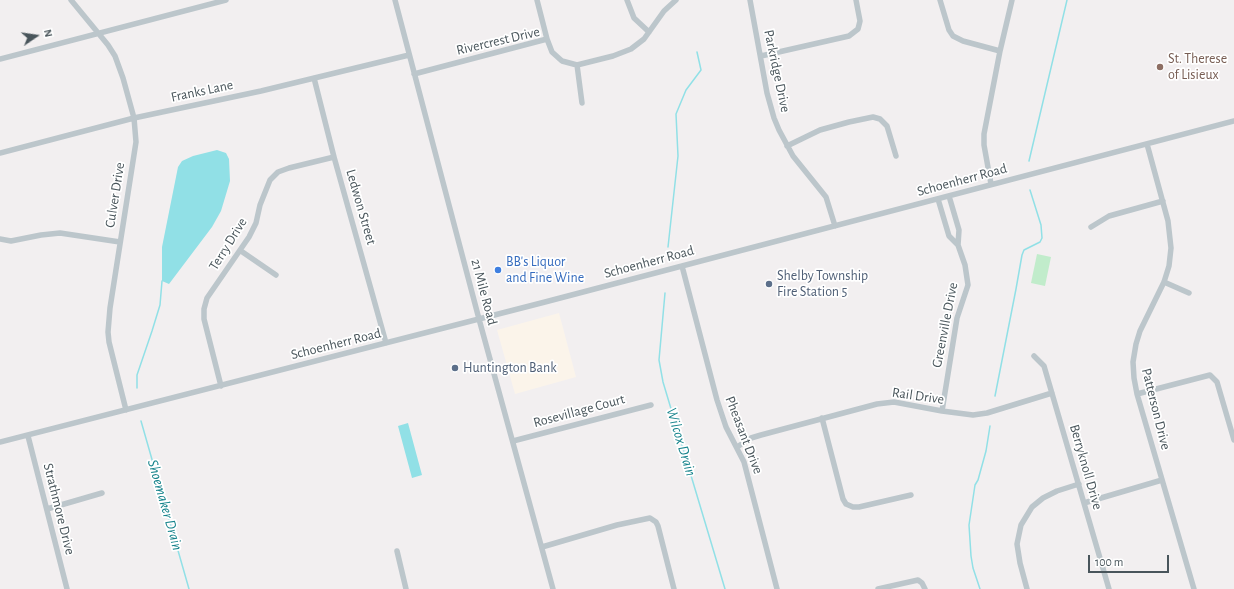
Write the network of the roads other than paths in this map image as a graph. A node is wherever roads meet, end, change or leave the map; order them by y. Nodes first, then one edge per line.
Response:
1 (71, 0) edge
2 (226, 0) edge
3 (395, 0) edge
4 (537, 0) edge
5 (627, 0) edge
6 (676, 0) edge
7 (750, 0) edge
8 (856, 0) edge
9 (940, 0) edge
10 (1012, 0) edge
11 (650, 32) junction
12 (98, 33) junction
13 (546, 39) junction
14 (1000, 51) junction
15 (409, 55) junction
16 (761, 56) junction
17 (0, 59) edge
18 (577, 65) junction
19 (414, 74) junction
20 (314, 78) junction
21 (582, 103) dead end
22 (134, 118) junction
23 (1234, 121) edge
24 (1147, 144) junction
25 (787, 146) junction
26 (0, 153) edge
27 (896, 156) dead end
28 (334, 157) junction
29 (991, 184) junction
30 (949, 196) junction
31 (938, 199) junction
32 (1162, 201) junction
33 (835, 226) junction
34 (1091, 227) dead end
35 (0, 239) edge
36 (120, 242) junction
37 (958, 245) junction
38 (241, 251) junction
39 (682, 266) junction
40 (276, 275) dead end
41 (1164, 282) junction
42 (1189, 294) dead end
43 (479, 319) junction
44 (386, 343) junction
45 (1034, 356) dead end
46 (221, 386) junction
47 (1052, 393) junction
48 (1137, 394) junction
49 (651, 405) dead end
50 (126, 410) junction
51 (942, 411) junction
52 (822, 418) junction
53 (28, 436) junction
54 (1234, 440) edge
55 (513, 441) junction
56 (0, 442) edge
57 (737, 447) junction
58 (1162, 480) junction
59 (1079, 484) junction
60 (102, 493) dead end
61 (911, 495) dead end
62 (1084, 502) junction
63 (47, 509) junction
64 (542, 547) junction
65 (397, 550) dead end
66 (67, 589) edge
67 (406, 589) edge
68 (553, 589) edge
69 (674, 589) edge
70 (777, 589) edge
71 (878, 589) edge
72 (925, 589) edge
73 (1027, 589) edge
74 (1109, 589) edge
75 (1194, 589) edge

1 - 12 street, Culver Drive
2 - 12 street
3 - 15 street, 21 Mile Road
4 - 13 street
5 - 11 street
6 - 11 street
7 - 16 street, Parkridge Drive
8 - 16 street
9 - 14 street
10 - 14 street
11 - 18 street
12 - 17 street
12 - 22 street, Culver Drive
13 - 18 street, Rivercrest Drive
13 - 19 street, Rivercrest Drive
14 - 29 street
15 - 19 street, 21 Mile Road
15 - 20 street, Franks Lane
16 - 25 street, Parkridge Drive
18 - 21 street
19 - 43 street, 21 Mile Road
20 - 22 street, Franks Lane
20 - 28 street, Ledwon Street
22 - 26 street, Franks Lane
22 - 36 street, Culver Drive
23 - 24 street, Schoenherr Road
24 - 29 street, Schoenherr Road
24 - 32 street, Patterson Drive
25 - 27 street
25 - 33 street, Parkridge Drive
28 - 38 street, Terry Drive
28 - 44 street, Ledwon Street
29 - 30 street, Schoenherr Road
30 - 31 street, Schoenherr Road
30 - 37 street, Greenville Drive
31 - 33 street, Schoenherr Road
31 - 37 street, Greenville Drive
32 - 34 street
32 - 41 street, Patterson Drive
33 - 39 street, Schoenherr Road
35 - 36 street
36 - 50 street, Culver Drive
37 - 51 street, Greenville Drive
38 - 40 street
38 - 46 street, Terry Drive
39 - 43 street, Schoenherr Road
39 - 57 street, Pheasant Drive
41 - 42 street
41 - 48 street, Patterson Drive
43 - 44 street, Schoenherr Road
43 - 55 street, 21 Mile Road
44 - 46 street, Schoenherr Road
45 - 47 street, Berryknoll Drive
46 - 50 street, Schoenherr Road
47 - 51 street, Rail Drive
47 - 59 street, Berryknoll Drive
48 - 54 street
48 - 58 street, Patterson Drive
49 - 55 street, Rosevillage Court
50 - 53 street, Schoenherr Road
51 - 52 street, Rail Drive
52 - 57 street, Rail Drive
52 - 61 street
53 - 56 street, Schoenherr Road
53 - 63 street, Strathmore Drive
55 - 64 street, 21 Mile Road
57 - 70 street, Pheasant Drive
58 - 62 street
58 - 75 street, Patterson Drive
59 - 62 street, Berryknoll Drive
59 - 73 street
60 - 63 street
62 - 74 street, Berryknoll Drive
63 - 66 street, Strathmore Drive
64 - 68 street, 21 Mile Road
64 - 69 street
65 - 67 street
71 - 72 street

